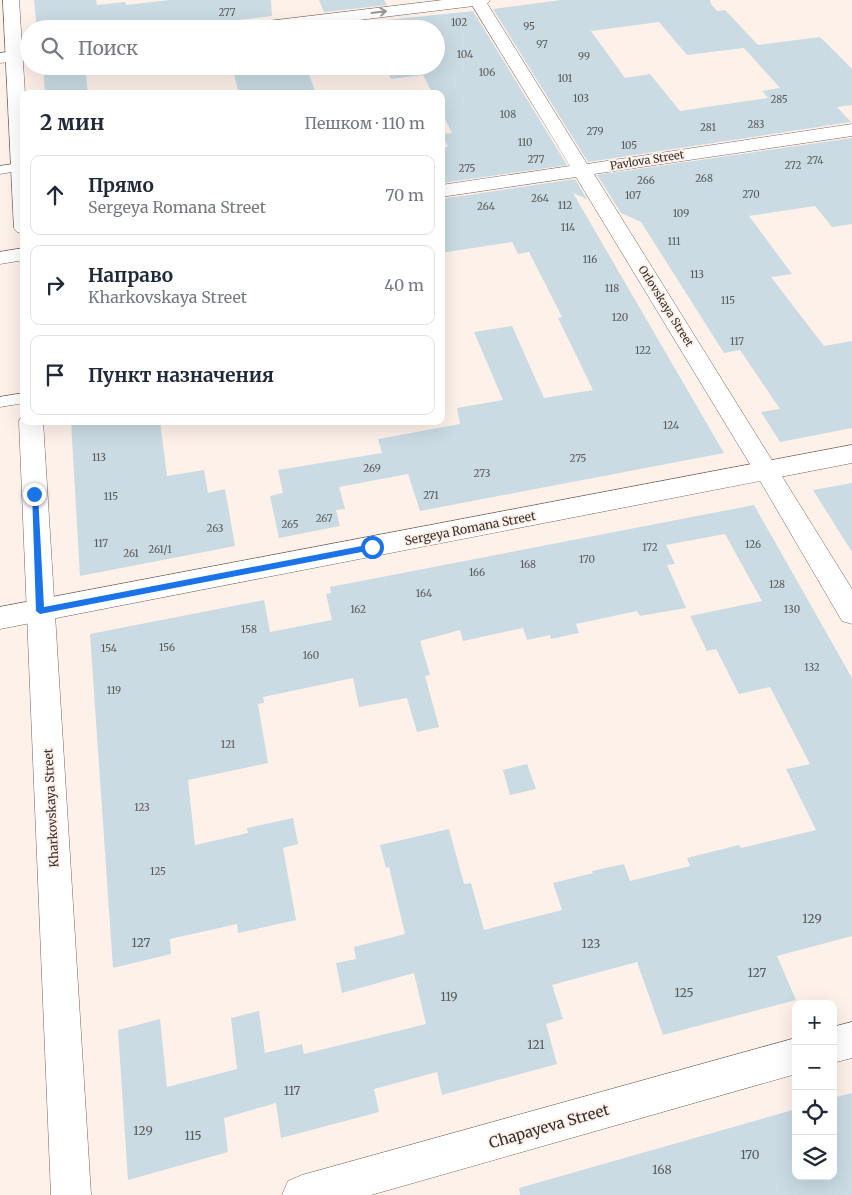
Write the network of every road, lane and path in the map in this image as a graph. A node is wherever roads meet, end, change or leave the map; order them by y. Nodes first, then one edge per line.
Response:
1 (11, 0) edge
2 (477, 0) edge
3 (482, 0) edge
4 (316, 20) edge
5 (14, 56) edge
6 (852, 130) edge
7 (20, 167) joint
8 (0, 170) edge
9 (582, 170) junction
10 (445, 190) edge
11 (20, 255) edge
12 (0, 258) edge
13 (20, 399) edge
14 (0, 402) edge
15 (31, 425) edge
16 (852, 454) edge
17 (768, 472) junction
18 (40, 611) junction
19 (852, 613) edge
20 (0, 618) edge
21 (852, 1040) edge
22 (836, 1045) edge
23 (792, 1057) edge
24 (71, 1195) edge
25 (302, 1195) edge

1 - 5 street
2 - 3 street
4 -> 2 street
2 - 9 street, Orlovskaya Street
5 - 7 street
6 - 9 street, Pavlova Street
7 - 8 lane
9 - 10 street, Pavlova Street
9 - 17 street, Orlovskaya Street
11 - 12 street
13 - 14 lane
15 - 18 street, Kharkovskaya Street
16 - 17 street, Sergeya Romana Street
17 - 18 street, Sergeya Romana Street
17 - 19 street, Orlovskaya Street
18 - 20 street, Sergeya Romana Street
18 - 24 street, Kharkovskaya Street
21 - 22 street
23 - 25 street, Chapayeva Street

